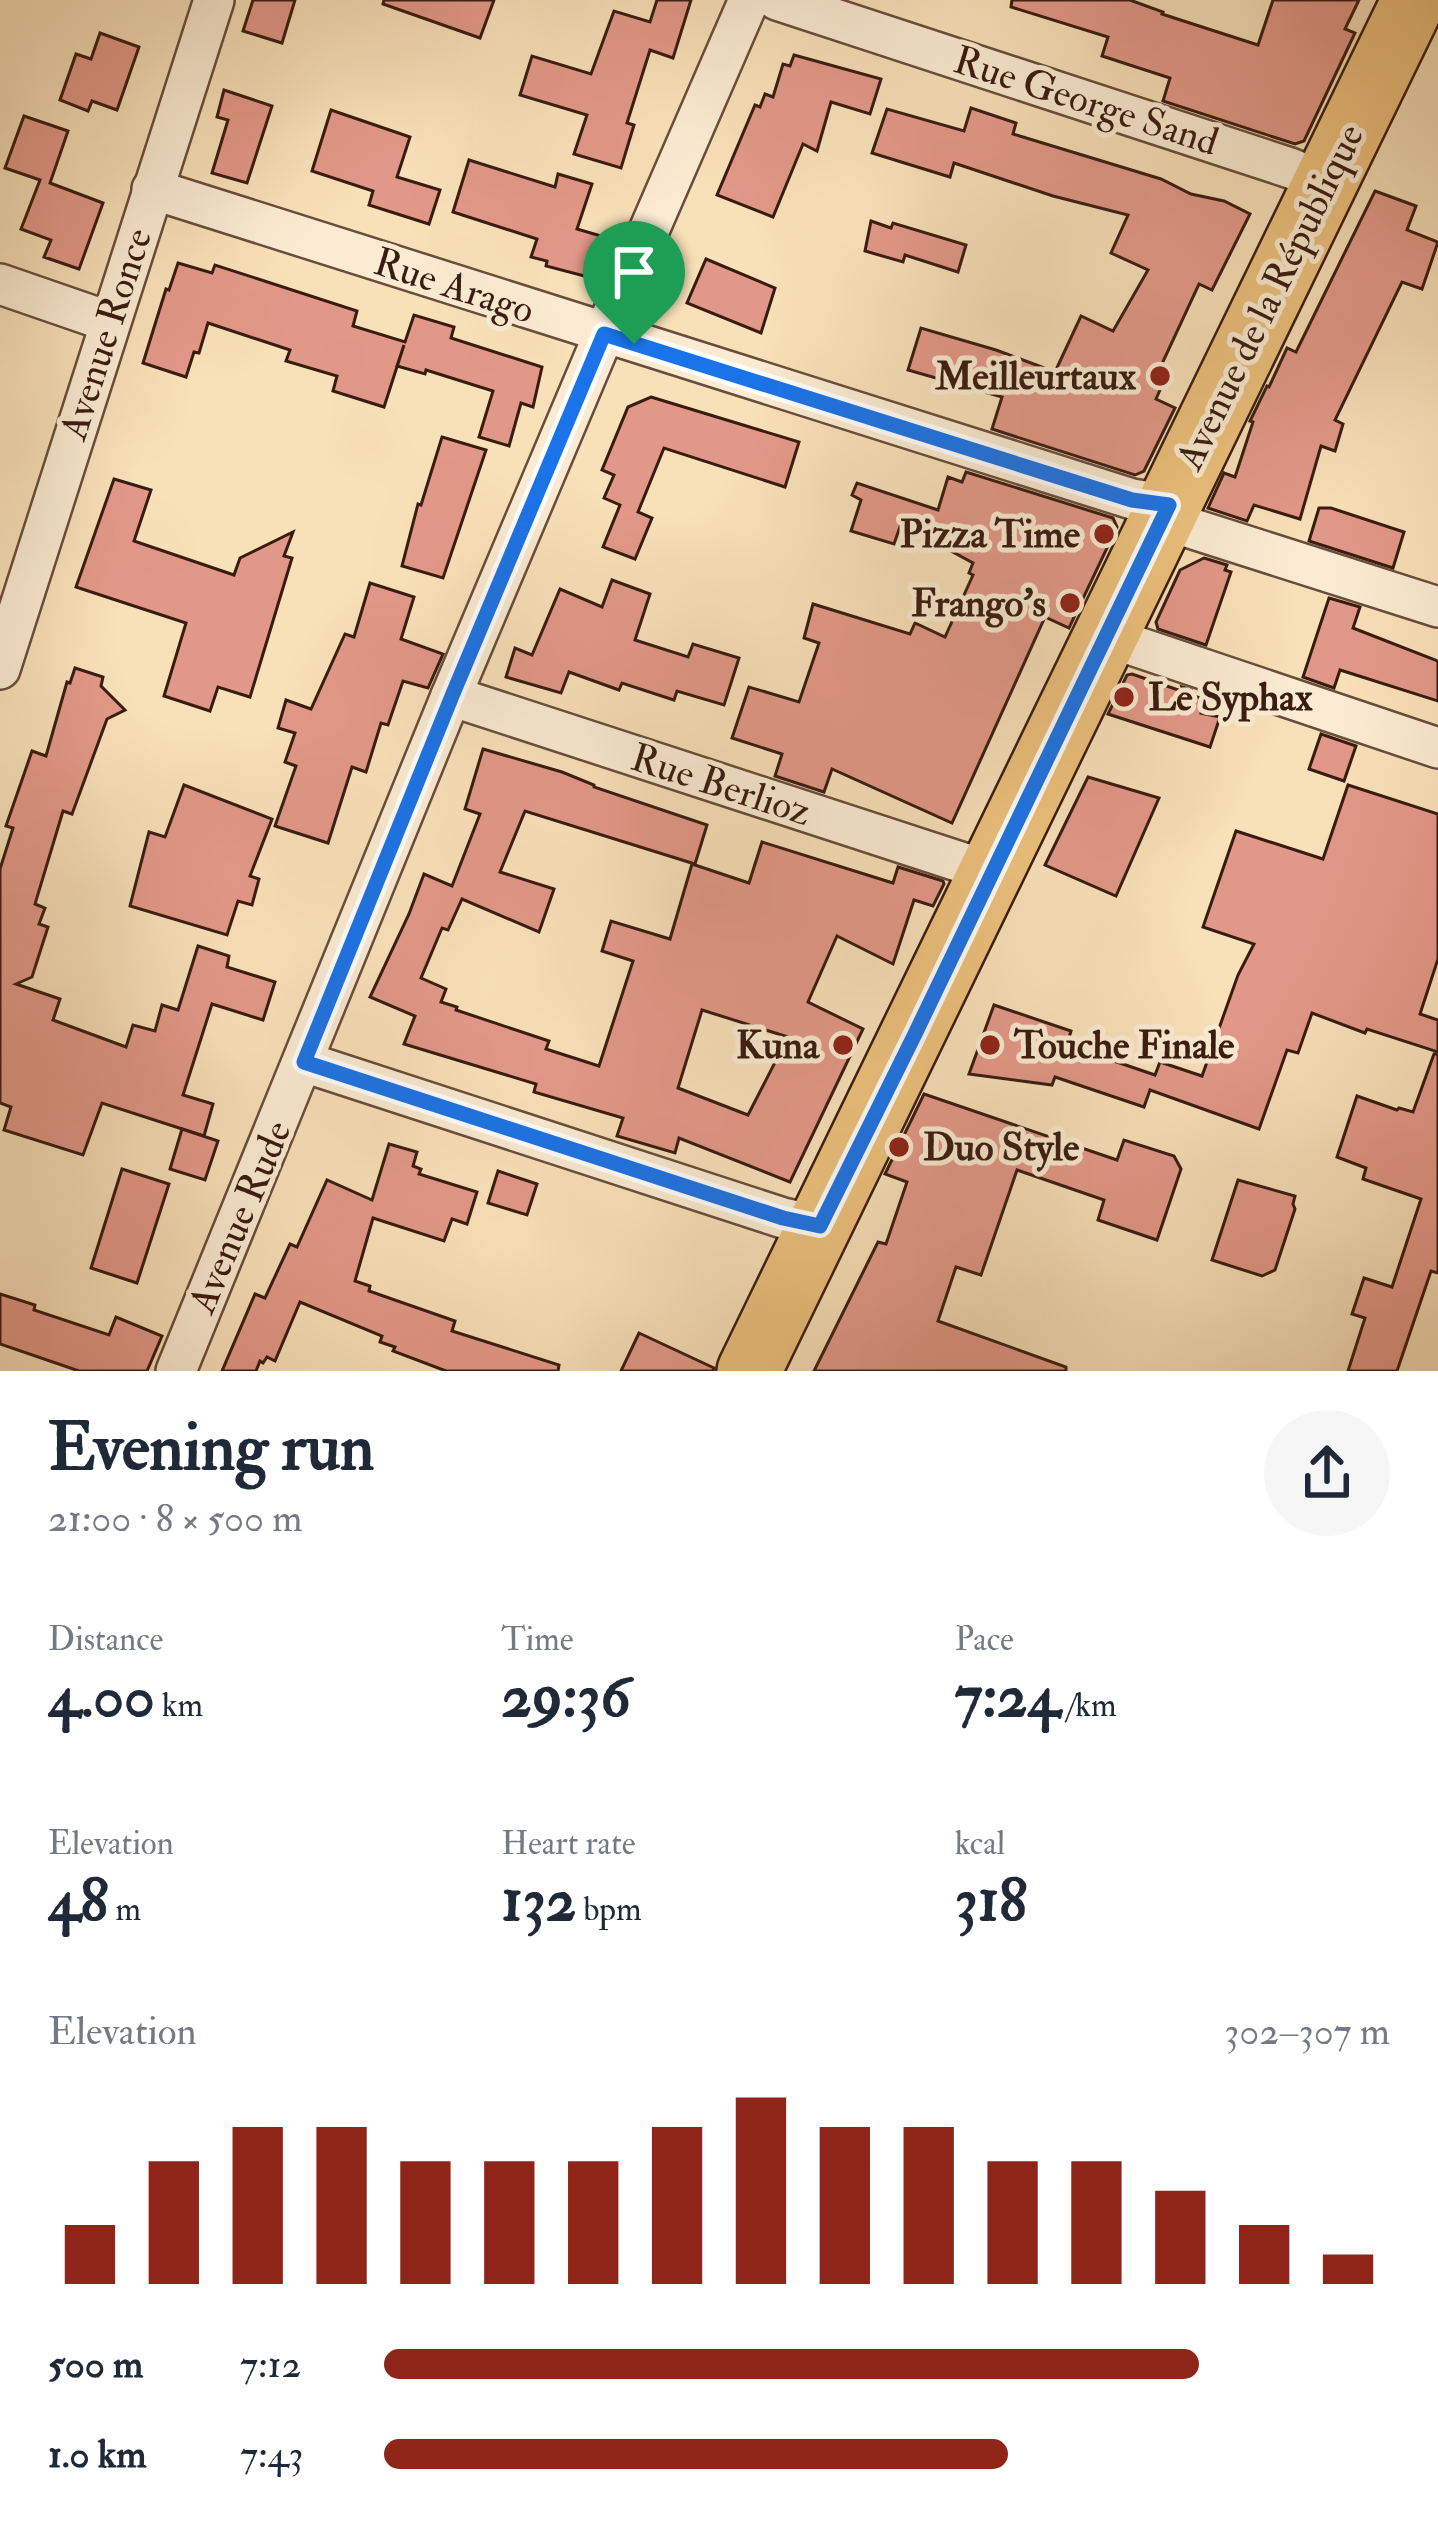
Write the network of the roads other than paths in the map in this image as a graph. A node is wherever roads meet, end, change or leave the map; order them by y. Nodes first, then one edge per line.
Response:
1 (214, 0) edge
2 (749, 0) edge
3 (777, 0) edge
4 (1414, 0) edge
5 (1325, 182) junction
6 (152, 189) junction
7 (0, 284) edge
8 (110, 322) junction
9 (604, 334) junction
10 (1165, 512) junction
11 (1438, 607) edge
12 (1105, 636) junction
13 (3, 648) edge
14 (452, 696) junction
15 (1438, 748) edge
16 (991, 872) junction
17 (304, 1062) junction
18 (820, 1226) junction
19 (176, 1371) edge
20 (749, 1371) edge

1 - 6 street, Avenue Ronce
2 - 9 street, Avenue Rude
3 - 5 street, Rue George Sand
4 - 5 main road, Avenue de la République
5 - 10 main road, Avenue de la République
6 - 8 street, Avenue Ronce
6 - 9 street, Rue Arago
7 - 8 street
8 - 13 street, Avenue Ronce
9 - 10 street, Rue Arago
9 - 14 street, Avenue Rude
10 - 11 street, Rue Arago
10 - 12 main road, Avenue de la République
12 - 15 street
12 - 16 main road, Avenue de la République
14 - 16 street, Rue Berlioz
14 - 17 street, Avenue Rude
16 - 18 main road, Avenue de la République
17 - 18 street
17 - 19 street, Avenue Rude
18 - 20 main road, Avenue de la République

